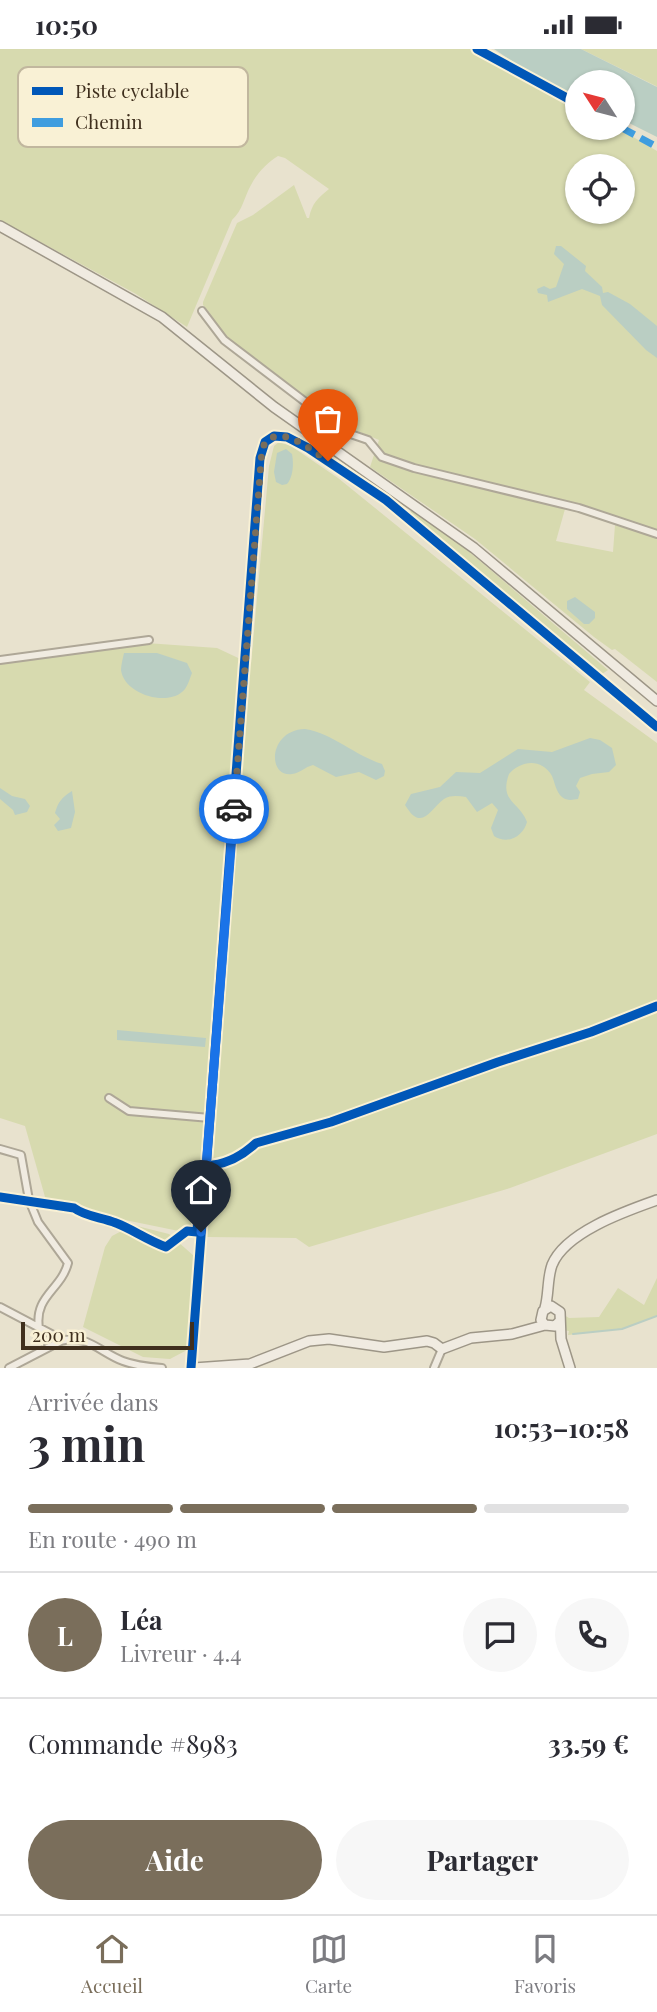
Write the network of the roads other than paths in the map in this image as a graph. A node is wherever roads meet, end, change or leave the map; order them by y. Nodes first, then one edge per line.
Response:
1 (0, 226) edge
2 (202, 311) dead end
3 (657, 534) edge
4 (149, 640) dead end
5 (0, 660) edge
6 (657, 701) edge
7 (657, 727) edge
8 (109, 1098) dead end
9 (210, 1118) junction
10 (0, 1149) edge
11 (657, 1200) edge
12 (550, 1291) junction
13 (0, 1307) edge
14 (556, 1308) junction
15 (545, 1319) junction
16 (560, 1321) junction
17 (39, 1328) junction
18 (561, 1339) junction
19 (61, 1341) junction
20 (442, 1349) junction
21 (142, 1367) edge
22 (9, 1368) edge
23 (162, 1368) edge
24 (193, 1368) edge
25 (434, 1368) edge
26 (570, 1368) edge

1 - 6 main road
2 - 3 street
4 - 5 street
7 - 9 street
8 - 9 street
9 - 24 street
10 - 17 street
11 - 12 main road
12 - 14 main road
12 - 15 main road
13 - 17 street
14 - 15 main road
14 - 16 main road
15 - 16 main road
15 - 18 main road
15 - 20 main road
16 - 18 main road
17 - 19 street
18 - 26 main road
19 - 21 street
19 - 22 street
20 - 24 main road
20 - 25 street
21 - 23 street

